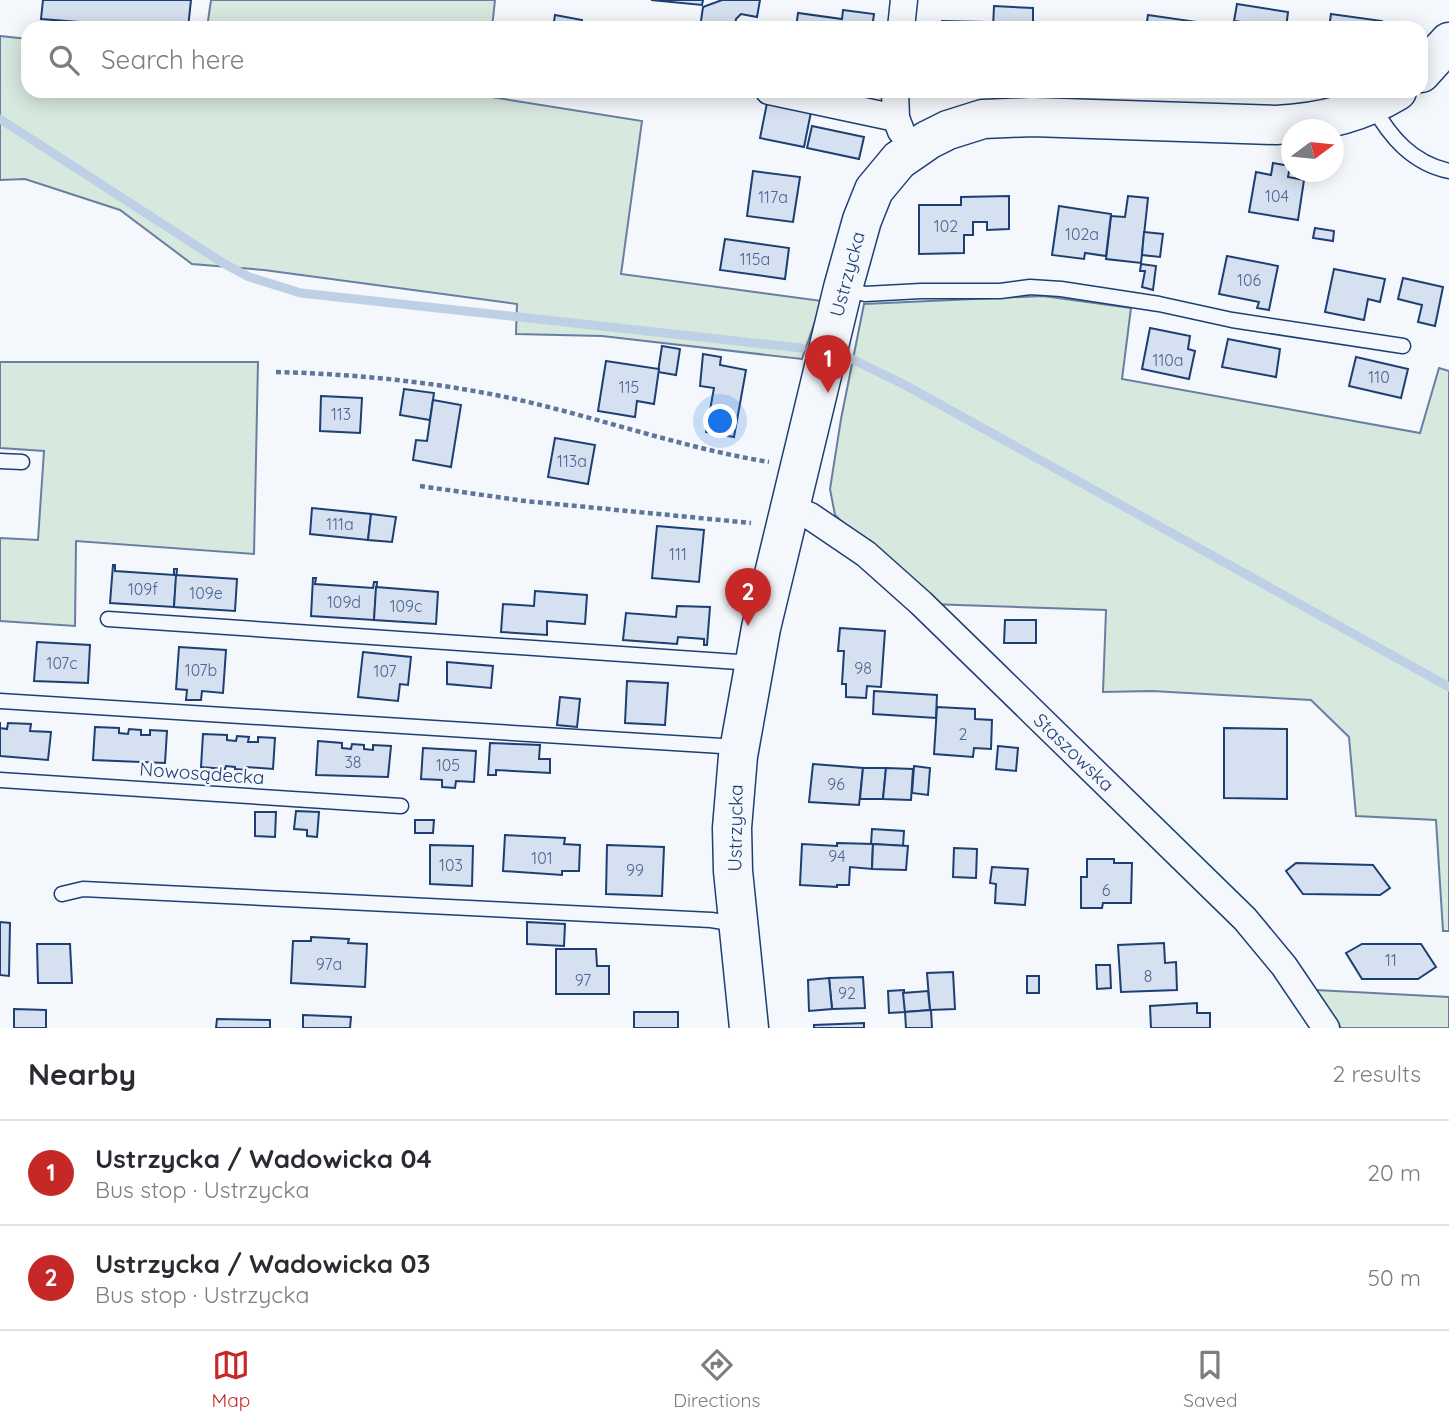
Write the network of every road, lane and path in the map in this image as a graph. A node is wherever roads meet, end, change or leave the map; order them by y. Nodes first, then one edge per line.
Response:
1 (904, 0) edge
2 (902, 21) edge
3 (1449, 42) edge
4 (1428, 66) edge
5 (791, 98) edge
6 (896, 98) edge
7 (1381, 98) edge
8 (1384, 98) edge
9 (904, 134) junction
10 (1449, 171) edge
11 (843, 288) junction
12 (1403, 346) dead end
13 (276, 372) dead end
14 (0, 461) edge
15 (22, 462) dead end
16 (801, 468) junction
17 (420, 486) dead end
18 (789, 517) junction
19 (108, 619) dead end
20 (754, 663) junction
21 (0, 701) edge
22 (739, 748) junction
23 (0, 780) edge
24 (401, 806) dead end
25 (62, 894) dead end
26 (737, 924) junction
27 (749, 1028) edge
28 (1326, 1028) edge

1 - 2 street
3 - 4 street
5 - 9 street
6 - 9 street
7 - 9 street, Ustrzycka
8 - 10 lane
9 - 11 street, Ustrzycka
11 - 12 lane
11 - 16 street, Ustrzycka
13 - 16 path
14 - 15 lane
16 - 18 street, Ustrzycka
17 - 18 path
18 - 20 street, Ustrzycka
18 - 28 street, Staszowska
19 - 20 lane
20 - 22 street, Ustrzycka
21 - 22 lane
22 - 26 street, Ustrzycka
23 - 24 lane, Nowosądecka
25 - 26 lane
26 - 27 street, Ustrzycka

